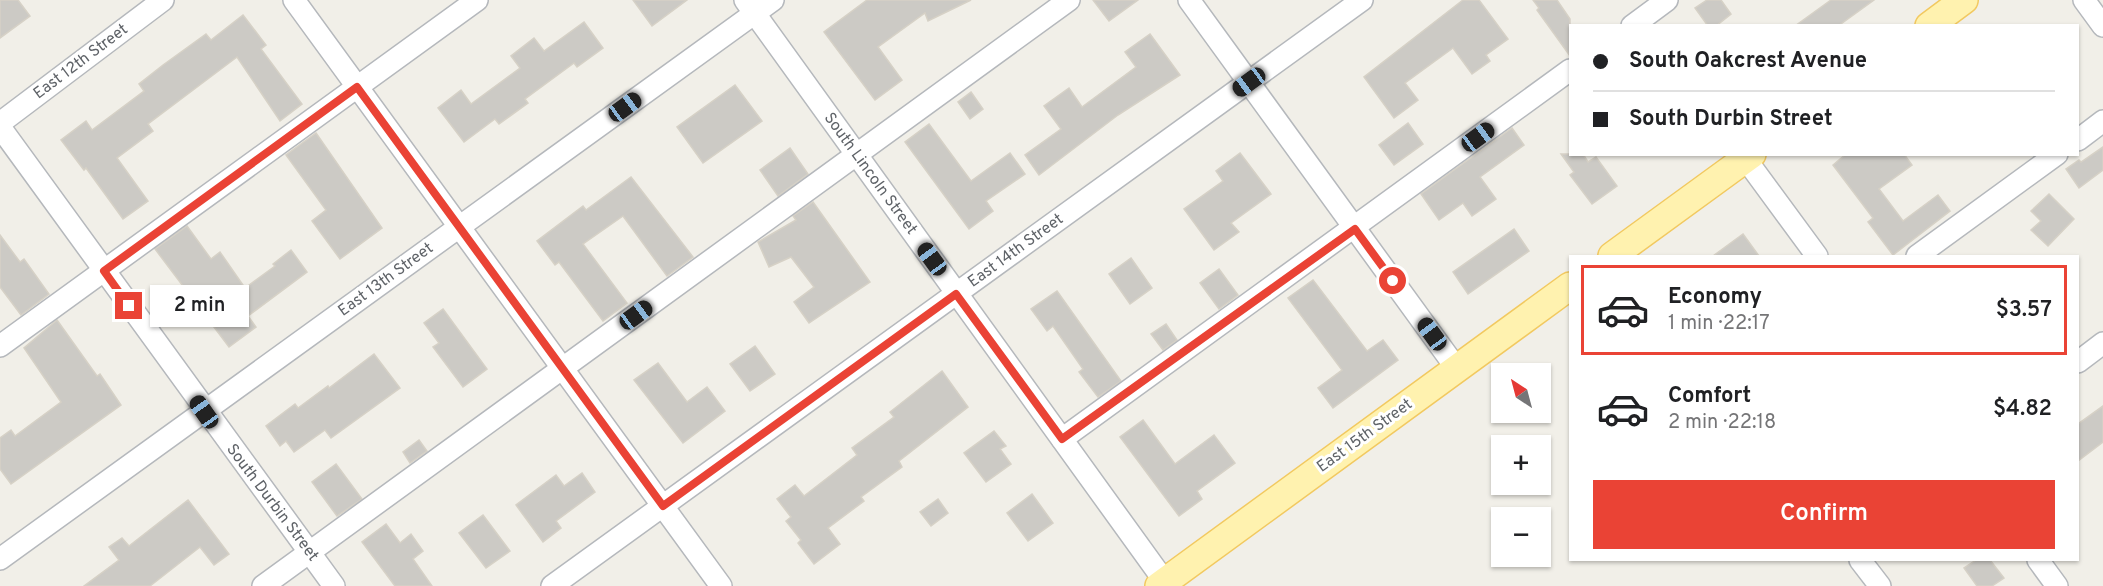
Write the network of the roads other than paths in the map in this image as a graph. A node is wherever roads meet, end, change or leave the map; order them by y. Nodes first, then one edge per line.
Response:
1 (163, 0) edge
2 (294, 0) edge
3 (477, 0) edge
4 (773, 0) edge
5 (1069, 0) edge
6 (1189, 0) edge
7 (1362, 0) edge
8 (1667, 0) edge
9 (1964, 0) edge
10 (2084, 0) edge
11 (750, 7) edge
12 (1639, 17) edge
13 (1932, 24) edge
14 (2103, 26) edge
15 (1569, 71) edge
16 (1249, 82) junction
17 (357, 87) junction
18 (2103, 121) edge
19 (0, 125) edge
20 (2079, 139) edge
21 (856, 155) junction
22 (1747, 156) edge
23 (2054, 156) edge
24 (459, 227) junction
25 (1355, 229) junction
26 (1627, 252) edge
27 (1816, 255) edge
28 (1918, 255) edge
29 (104, 271) junction
30 (1569, 287) edge
31 (956, 294) junction
32 (2103, 343) edge
33 (0, 346) edge
34 (2079, 361) edge
35 (563, 368) junction
36 (1457, 369) junction
37 (204, 412) junction
38 (1062, 439) junction
39 (663, 506) junction
40 (309, 553) junction
41 (0, 559) edge
42 (1861, 561) edge
43 (2039, 561) edge
44 (1162, 584) edge
45 (263, 586) edge
46 (334, 586) edge
47 (552, 586) edge
48 (721, 586) edge
49 (1880, 586) edge
50 (2057, 586) edge

1 - 19 street, East 12th Street
2 - 17 street
3 - 17 street
4 - 11 street, East 13th Street
5 - 21 street
6 - 16 street
7 - 16 street, East 14th Street
8 - 12 street
9 - 13 main road
10 - 14 street
11 - 21 street, South Lincoln Street
11 - 24 street, East 13th Street
15 - 25 street
16 - 25 street
16 - 31 street, East 14th Street
17 - 24 street
17 - 29 street
18 - 20 street
19 - 29 street, South Durbin Street
21 - 31 street, South Lincoln Street
21 - 35 street
22 - 26 main road
22 - 27 street
23 - 28 street
24 - 35 street
24 - 37 street, East 13th Street
25 - 36 street
25 - 38 street
29 - 33 street
29 - 37 street, South Durbin Street
30 - 36 main road, East 15th Street
31 - 38 street, South Lincoln Street
31 - 39 street, East 14th Street
32 - 34 street
35 - 39 street
35 - 40 street
36 - 44 main road, East 15th Street
37 - 40 street, South Durbin Street
37 - 41 street, East 13th Street
38 - 44 street, South Lincoln Street
39 - 47 street, East 14th Street
39 - 48 street
40 - 45 street
40 - 46 street, South Durbin Street
42 - 49 street
43 - 50 street

